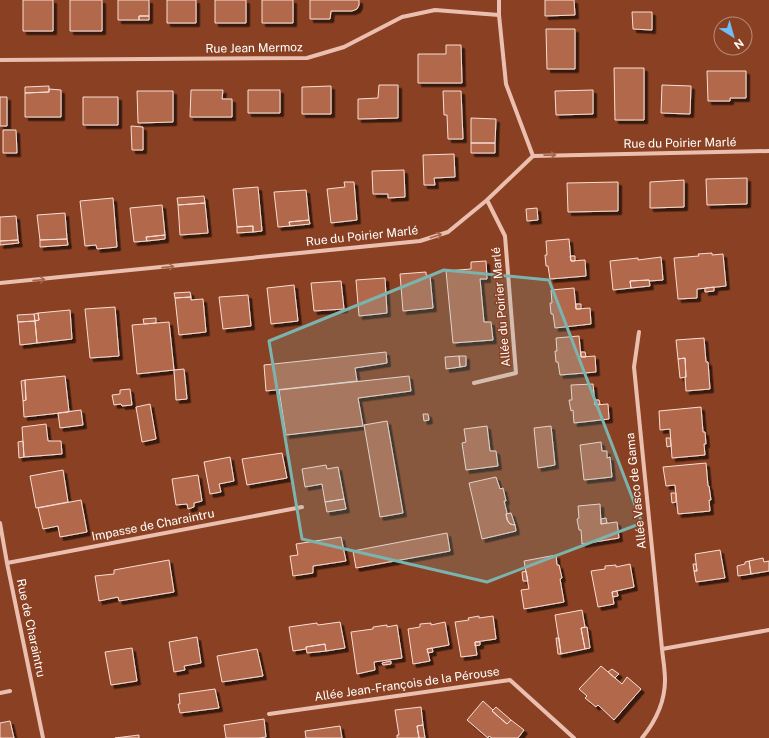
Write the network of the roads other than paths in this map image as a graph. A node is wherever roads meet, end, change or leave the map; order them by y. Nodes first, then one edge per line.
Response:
1 (499, 0) edge
2 (499, 15) junction
3 (0, 60) edge
4 (769, 151) edge
5 (533, 156) junction
6 (487, 200) junction
7 (0, 284) edge
8 (639, 332) dead end
9 (474, 382) dead end
10 (302, 507) dead end
11 (0, 523) edge
12 (7, 563) junction
13 (769, 630) edge
14 (662, 649) junction
15 (10, 691) dead end
16 (0, 693) edge
17 (269, 714) dead end
18 (43, 738) edge
19 (574, 738) edge
20 (642, 738) edge

1 - 2 street
2 - 3 street, Rue Jean Mermoz
2 - 5 street
5 -> 4 street, Rue du Poirier Marlé
5 - 6 street, Rue du Poirier Marlé
7 -> 6 street, Rue du Poirier Marlé
6 - 9 street, Allée du Poirier Marlé
8 - 14 street, Allée Vasco de Gama
10 - 12 street, Impasse de Charaintru
11 - 12 street, Rue de Charaintru
12 - 18 street, Rue de Charaintru
13 - 14 street
14 - 20 street, Allée Vasco de Gama
15 - 16 street
17 - 19 street, Allée Jean-François de la Pérouse

